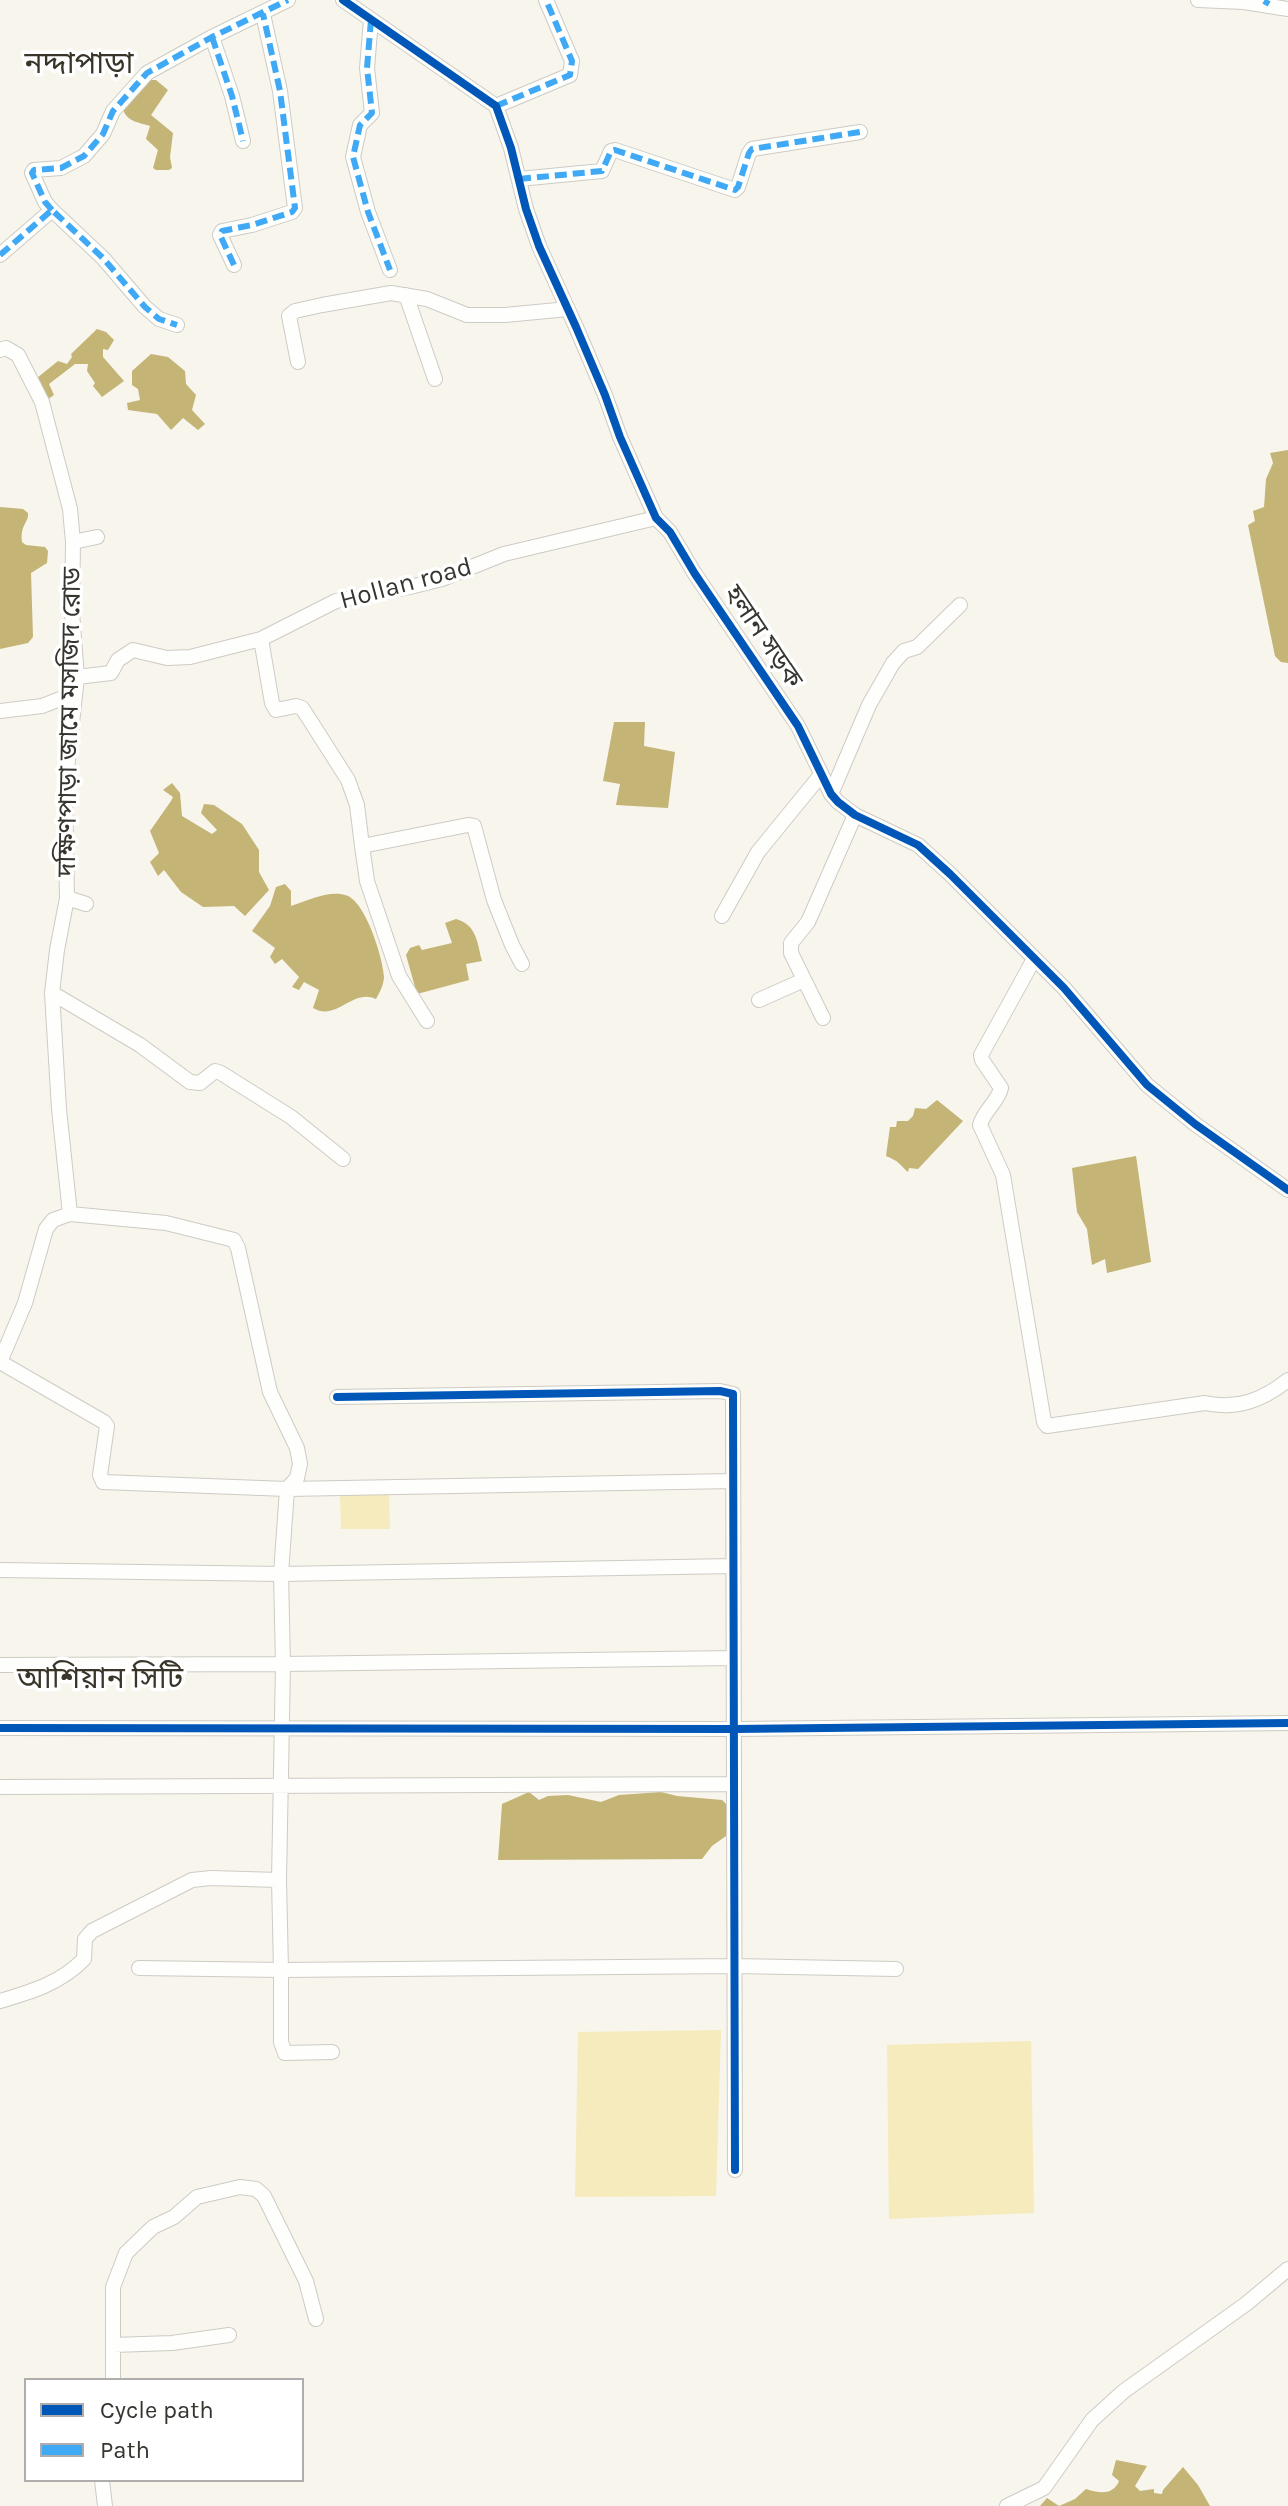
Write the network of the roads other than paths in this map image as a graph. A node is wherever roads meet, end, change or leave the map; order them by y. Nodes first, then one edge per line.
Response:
1 (288, 0) edge
2 (343, 0) edge
3 (546, 0) edge
4 (1198, 0) edge
5 (1266, 3) edge
6 (1288, 9) edge
7 (263, 14) junction
8 (371, 20) junction
9 (212, 37) junction
10 (496, 106) junction
11 (860, 132) dead end
12 (243, 141) dead end
13 (519, 179) junction
14 (52, 210) junction
15 (0, 255) edge
16 (234, 265) dead end
17 (390, 270) dead end
18 (406, 295) junction
19 (568, 309) junction
20 (177, 325) dead end
21 (0, 350) edge
22 (298, 362) dead end
23 (435, 379) dead end
24 (656, 518) junction
25 (97, 537) dead end
26 (73, 542) junction
27 (960, 605) dead end
28 (261, 639) junction
29 (77, 677) junction
30 (73, 694) junction
31 (0, 711) edge
32 (820, 776) junction
33 (831, 794) junction
34 (855, 815) junction
35 (362, 846) junction
36 (67, 898) junction
37 (86, 904) dead end
38 (722, 916) dead end
39 (1034, 959) junction
40 (522, 964) dead end
41 (804, 980) junction
42 (52, 993) junction
43 (759, 1000) dead end
44 (823, 1018) dead end
45 (427, 1021) dead end
46 (343, 1159) dead end
47 (1288, 1190) edge
48 (70, 1214) junction
49 (0, 1362) edge
50 (1288, 1380) edge
51 (337, 1397) dead end
52 (733, 1481) junction
53 (287, 1489) junction
54 (733, 1566) junction
55 (0, 1570) edge
56 (281, 1574) junction
57 (734, 1658) junction
58 (283, 1664) junction
59 (0, 1665) edge
60 (1288, 1723) edge
61 (0, 1728) edge
62 (281, 1728) junction
63 (734, 1729) junction
64 (734, 1784) junction
65 (281, 1786) junction
66 (0, 1787) edge
67 (279, 1880) junction
68 (735, 1966) junction
69 (139, 1968) dead end
70 (896, 1969) dead end
71 (281, 1970) junction
72 (0, 2001) edge
73 (332, 2052) dead end
74 (735, 2170) dead end
75 (1288, 2269) edge
76 (316, 2319) dead end
77 (229, 2335) dead end
78 (113, 2345) junction
79 (113, 2378) edge
80 (102, 2482) edge
81 (105, 2506) edge
82 (1007, 2506) edge

1 - 7 street
2 - 8 street
3 - 10 street
4 - 5 street
5 - 6 street
7 - 9 street
7 - 16 street
8 - 10 street
8 - 17 street
9 - 12 street
9 - 14 street
10 - 13 street, হলান সড়ক
11 - 13 street
13 - 19 street, হলান সড়ক
14 - 15 street
14 - 20 street
18 - 19 street
18 - 22 street
18 - 23 street
19 - 24 street, হলান সড়ক
21 - 26 street, দক্ষিণপাড়া জামে মসজিদ রোড
24 - 28 street, Hollan road
24 - 32 street, হলান সড়ক
25 - 26 street
26 - 29 street, দক্ষিণপাড়া জামে মসজিদ রোড
27 - 33 street
28 - 29 street, Hollan road
28 - 35 street
29 - 30 street, দক্ষিণপাড়া জামে মসজিদ রোড
30 - 31 street
30 - 36 street, দক্ষিণপাড়া জামে মসজিদ রোড
32 - 33 street, হলান সড়ক
32 - 38 street
33 - 34 street, হলান সড়ক
34 - 39 street, হলান সড়ক
34 - 41 street
35 - 40 street
35 - 45 street
36 - 37 street
36 - 42 street, দক্ষিণপাড়া জামে মসজিদ রোড
39 - 47 street, হলান সড়ক
39 - 50 street
41 - 43 street
41 - 44 street
42 - 46 street
42 - 48 street, দক্ষিণপাড়া জামে মসজিদ রোড
48 - 49 street
48 - 53 street
49 - 53 street
51 - 52 street
52 - 53 street
52 - 54 street
53 - 56 street
54 - 56 street
54 - 57 street
55 - 56 street
56 - 58 street
57 - 58 street
57 - 63 street
58 - 59 street
58 - 62 street
60 - 63 street
61 - 62 street
62 - 63 street
62 - 65 street
63 - 64 street
64 - 65 street
64 - 68 street
65 - 66 street
65 - 67 street
67 - 71 street
67 - 72 street
68 - 70 street
68 - 71 street
68 - 74 street
69 - 71 street
71 - 73 street
75 - 82 street
76 - 78 street
77 - 78 street
78 - 79 street
80 - 81 street

